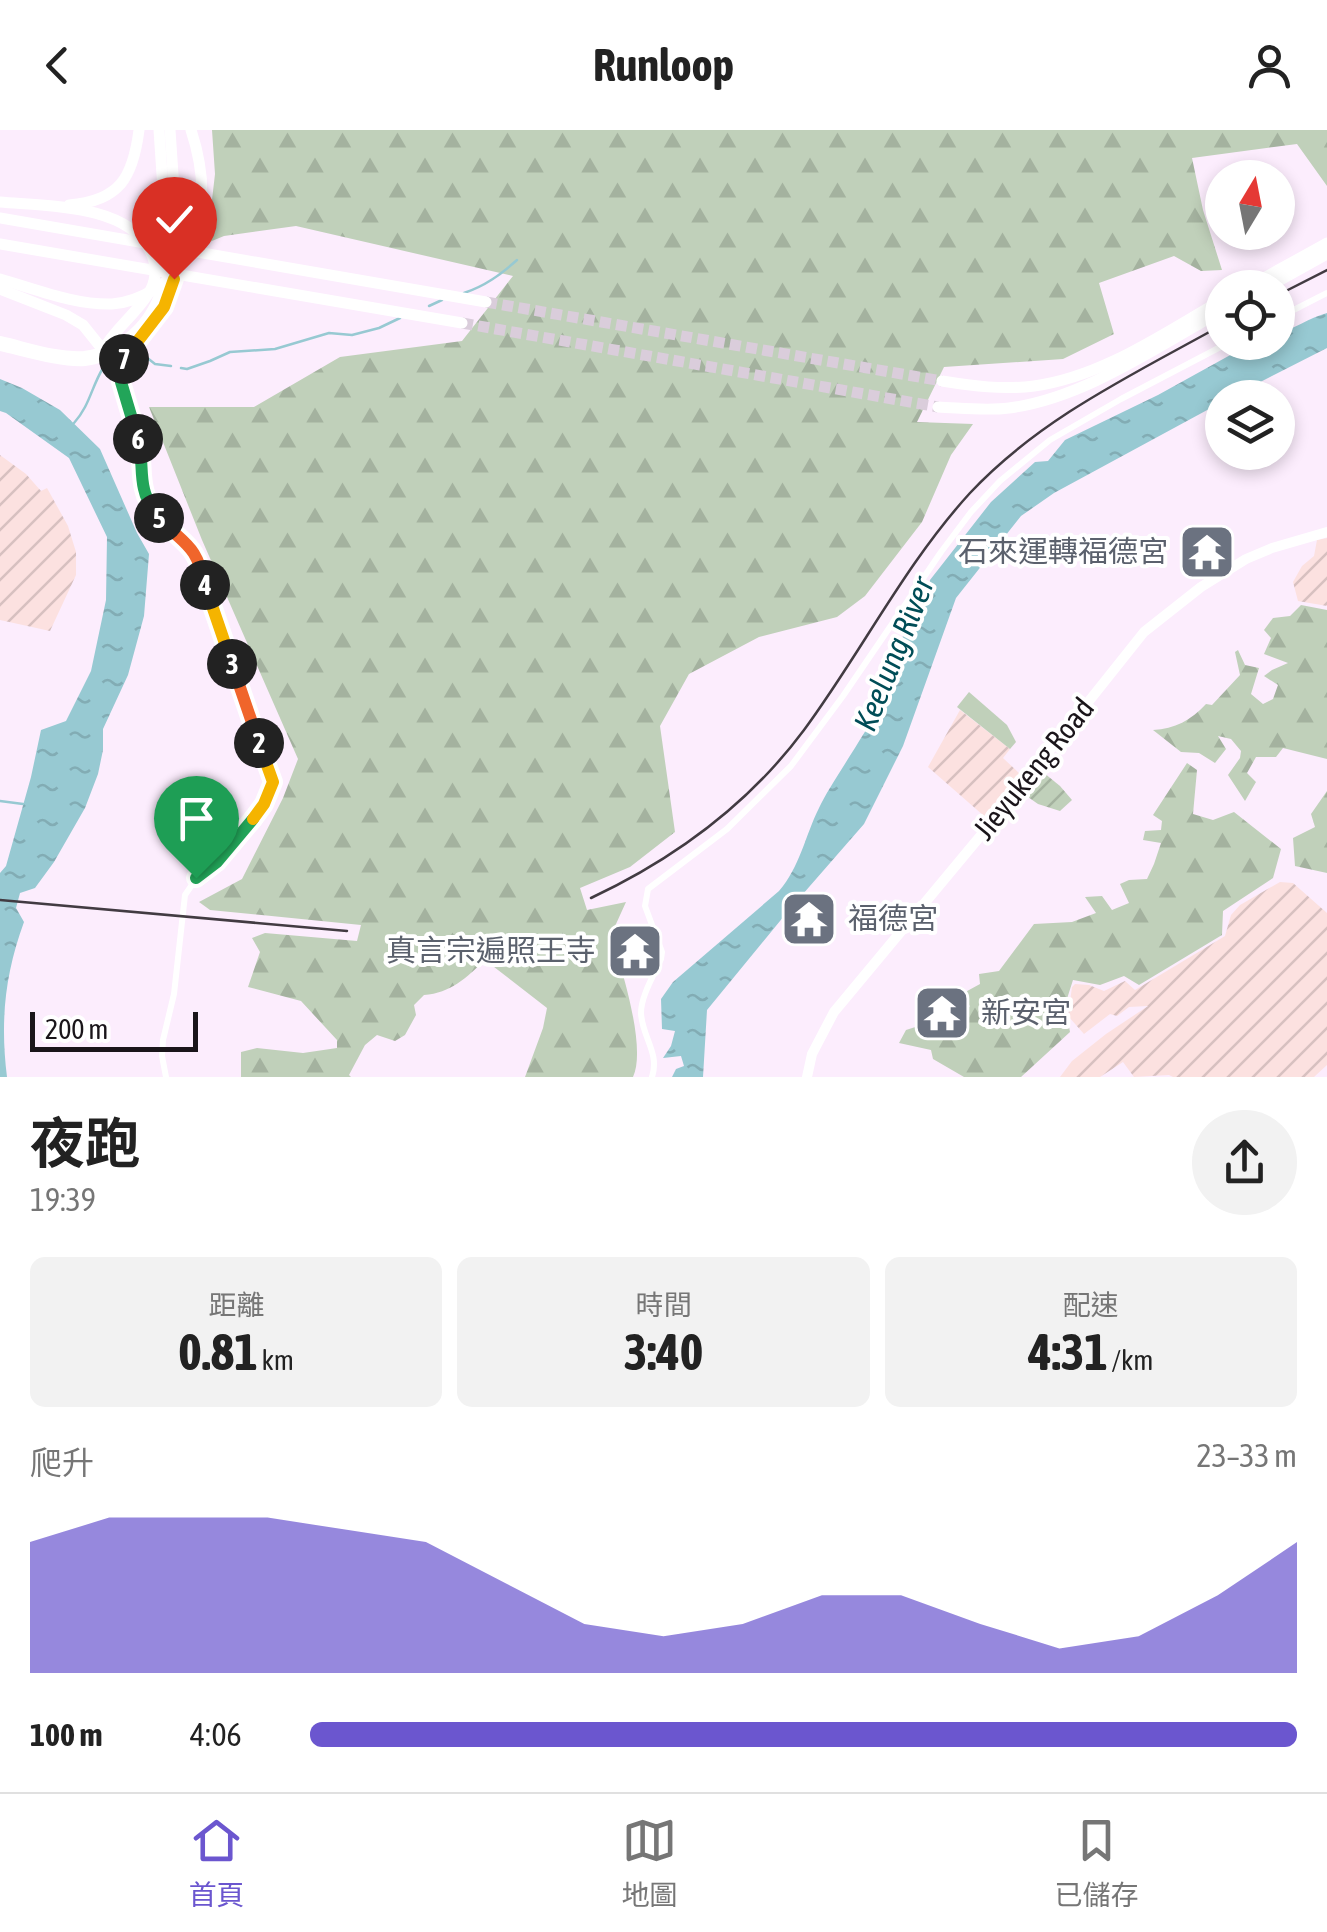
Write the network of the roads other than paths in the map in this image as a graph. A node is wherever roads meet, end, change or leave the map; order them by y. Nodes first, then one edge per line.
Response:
1 (139, 130) edge
2 (159, 130) edge
3 (170, 130) edge
4 (191, 130) edge
5 (0, 202) edge
6 (36, 205) junction
7 (0, 218) edge
8 (170, 219) junction
9 (1327, 243) edge
10 (0, 244) edge
11 (1327, 254) edge
12 (1278, 270) edge
13 (1295, 272) edge
14 (0, 279) edge
15 (0, 288) edge
16 (1327, 294) edge
17 (486, 302) tunnel mouth
18 (1205, 309) edge
19 (1295, 310) edge
20 (1205, 320) edge
21 (462, 323) tunnel mouth
22 (135, 342) junction
23 (0, 343) edge
24 (104, 353) junction
25 (1205, 355) edge
26 (942, 382) tunnel mouth
27 (123, 390) junction
28 (938, 407) tunnel mouth
29 (1327, 532) edge
30 (166, 1077) edge
31 (652, 1077) edge
32 (807, 1077) edge

1 - 6 highway
2 - 8 highway
3 - 8 highway
4 - 14 highway
5 - 6 highway
6 - 24 highway
7 - 17 highway
8 - 22 street
8 - 24 street
9 - 12 highway
10 - 21 highway
11 - 13 highway
15 - 24 highway
16 - 19 street
18 - 26 highway
20 - 28 highway
22 - 24 street
22 - 27 street
23 - 24 street
24 - 27 street
25 - 31 street
27 - 30 street
29 - 32 main road, Jieyukeng Road

